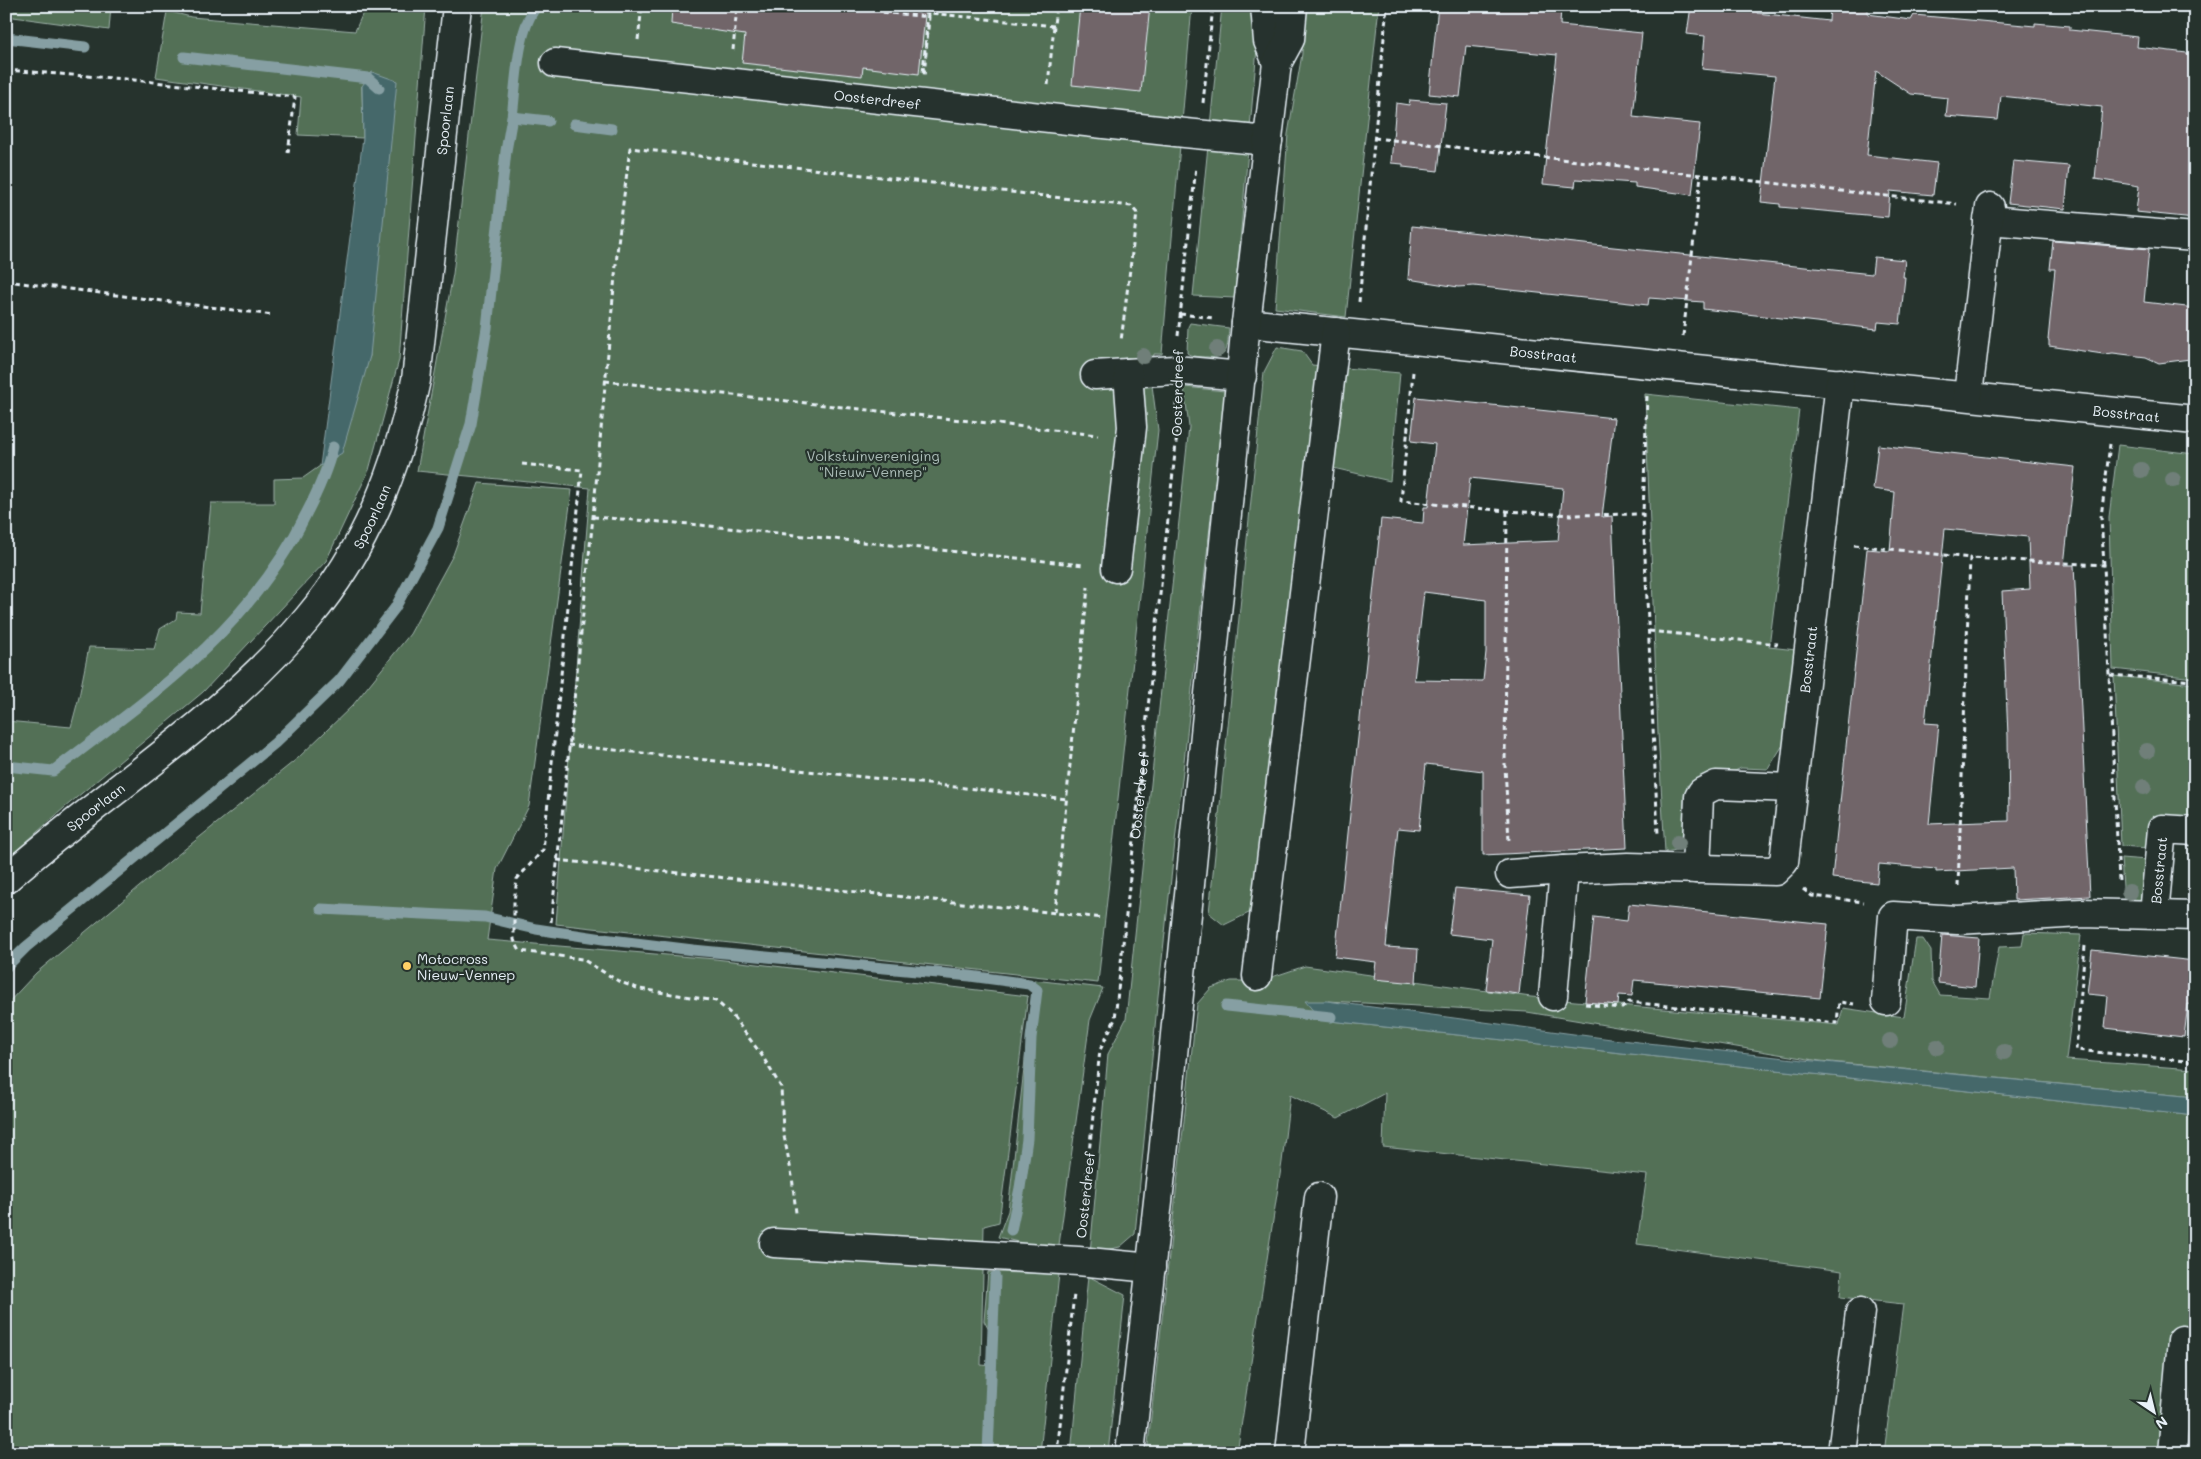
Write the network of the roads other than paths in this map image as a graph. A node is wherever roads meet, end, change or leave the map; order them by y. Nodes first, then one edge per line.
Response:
1 (457, 6) edge
2 (1265, 6) edge
3 (1294, 6) edge
4 (555, 63) dead end
5 (1277, 63) junction
6 (1268, 141) junction
7 (2195, 237) edge
8 (1246, 323) junction
9 (1346, 333) junction
10 (1242, 376) junction
11 (1840, 383) junction
12 (1968, 395) junction
13 (2195, 420) edge
14 (1103, 567) road end
15 (1792, 788) junction
16 (2195, 831) edge
17 (1696, 869) junction
18 (1564, 870) junction
19 (1510, 874) road end
20 (6, 879) edge
21 (2154, 914) junction
22 (2195, 916) edge
23 (1257, 976) dead end
24 (1553, 996) road end
25 (1886, 1001) road end
26 (1319, 1197) dead end
27 (787, 1244) road end
28 (1151, 1268) junction
29 (1860, 1312) dead end
30 (2182, 1340) dead end
31 (1130, 1453) edge
32 (1290, 1453) edge
33 (1842, 1453) edge
34 (2172, 1453) edge

1 - 20 street, Spoorlaan
2 - 5 street
3 - 5 street
4 - 6 street, Oosterdreef
5 - 6 street
6 - 8 street
7 - 12 street
8 - 9 street, Bosstraat
8 - 10 street
9 - 11 street, Bosstraat
9 - 23 street
10 - 14 street
10 - 28 street
11 - 12 street, Bosstraat
11 - 15 street, Bosstraat
12 - 13 street, Bosstraat
15 - 17 street, Bosstraat
15 - 17 street
16 - 21 street, Bosstraat
17 - 18 street
18 - 19 street
18 - 24 street
21 - 22 street, Bosstraat
21 - 25 street, Bosstraat
26 - 32 street
27 - 28 street
28 - 31 street
29 - 33 street
30 - 34 street

